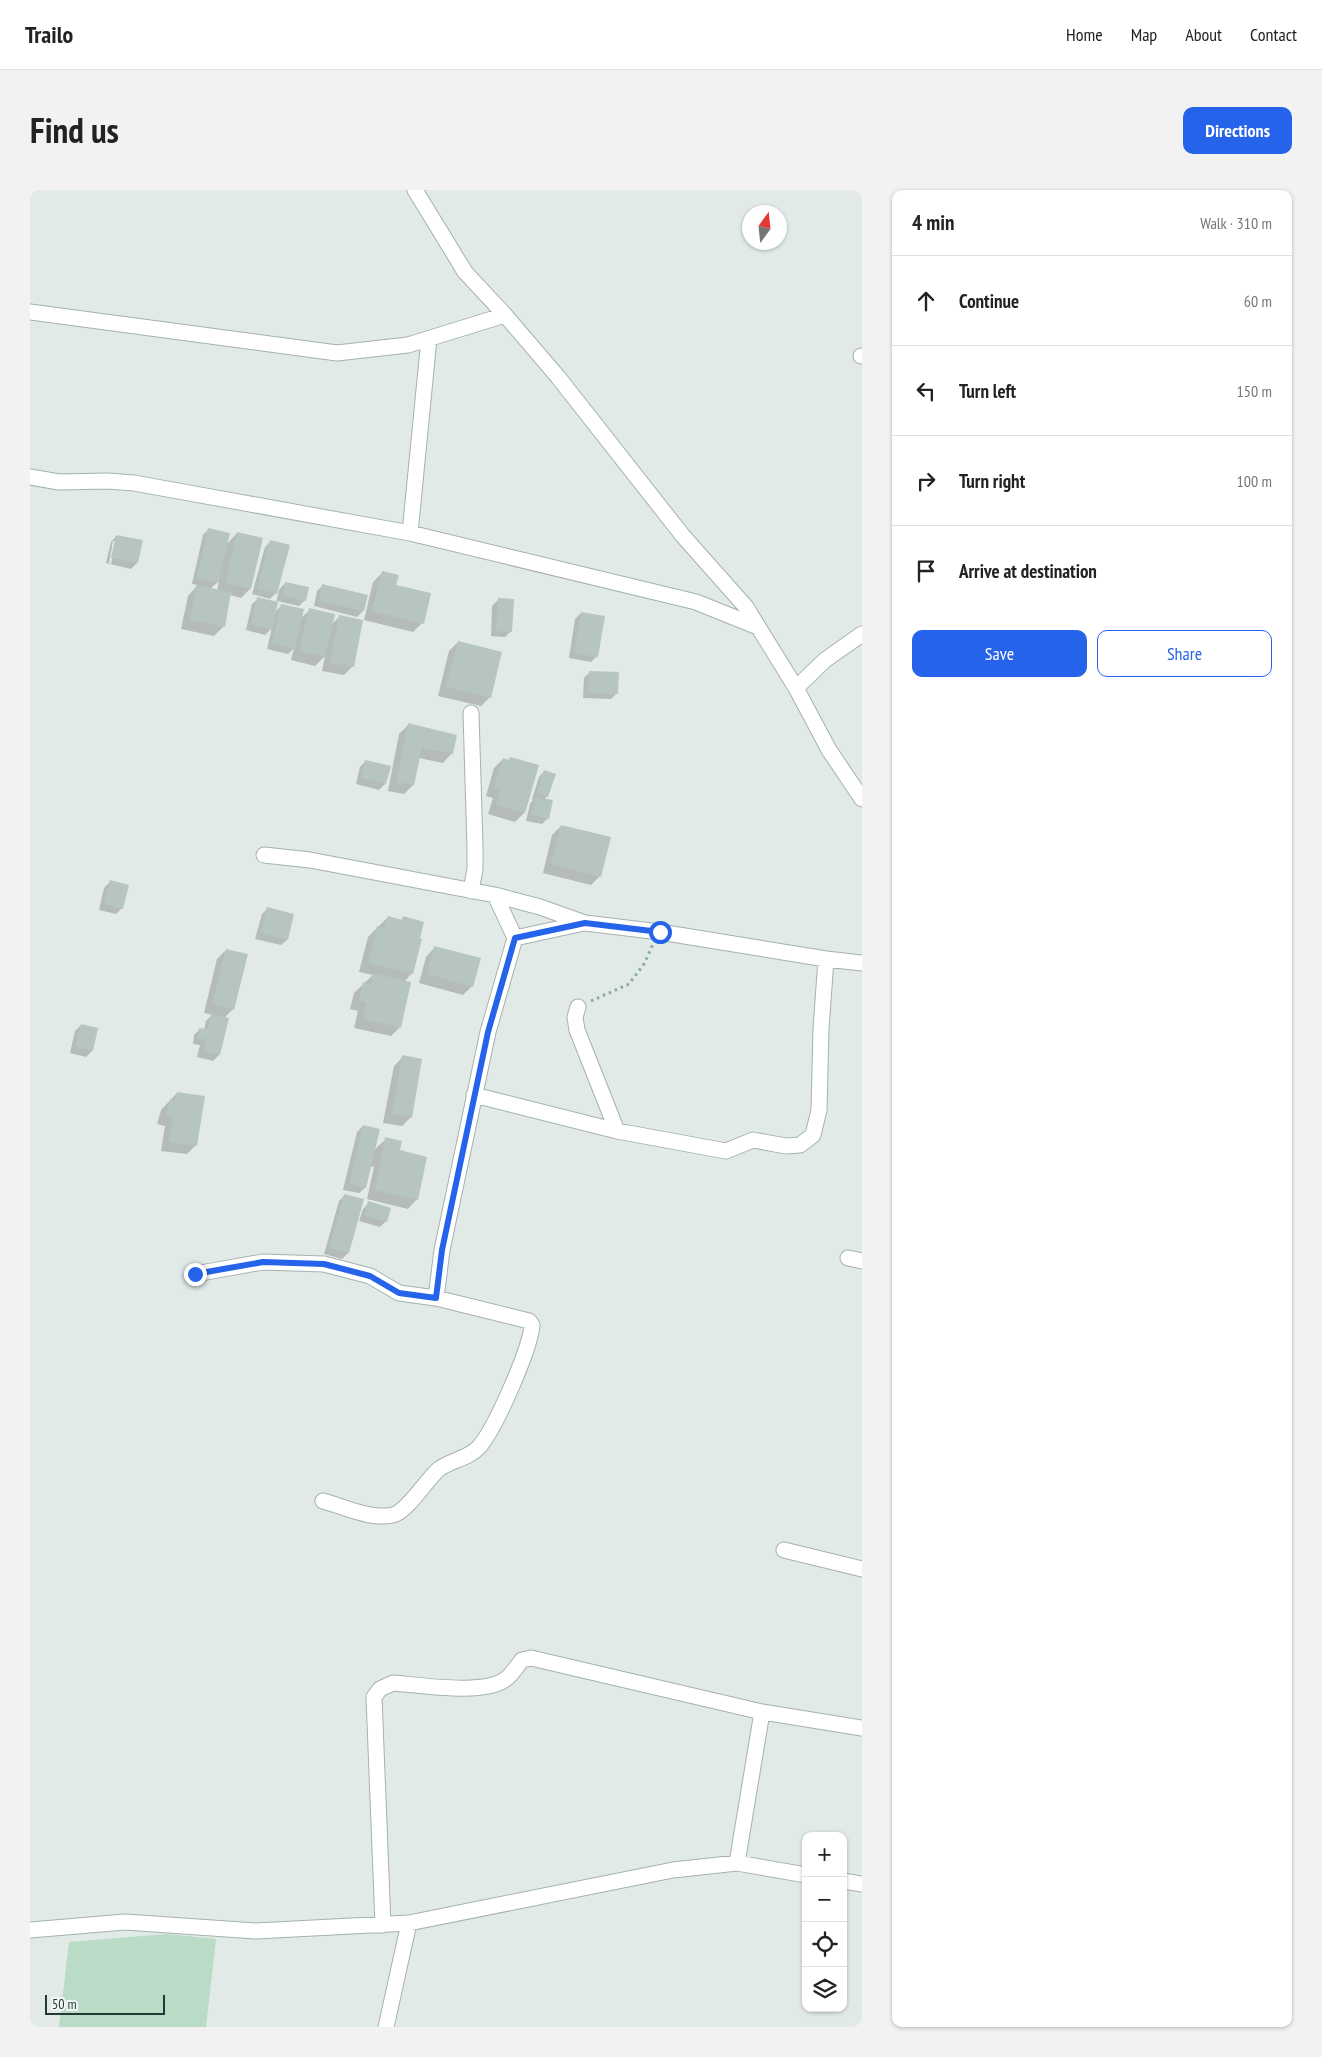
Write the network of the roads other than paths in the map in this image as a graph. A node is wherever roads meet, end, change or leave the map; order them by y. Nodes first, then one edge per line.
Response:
1 (415, 190) edge
2 (30, 312) edge
3 (505, 315) junction
4 (429, 339) junction
5 (30, 477) edge
6 (410, 533) junction
7 (758, 627) junction
8 (862, 634) edge
9 (796, 688) junction
10 (471, 713) dead end
11 (862, 799) edge
12 (264, 855) dead end
13 (472, 891) junction
14 (495, 895) junction
15 (585, 923) junction
16 (515, 938) junction
17 (826, 959) junction
18 (862, 963) edge
19 (578, 1007) road end
20 (474, 1095) junction
21 (617, 1131) junction
22 (195, 1274) dead end
23 (436, 1298) junction
24 (323, 1501) dead end
25 (784, 1550) dead end
26 (862, 1569) edge
27 (762, 1712) junction
28 (862, 1728) edge
29 (737, 1863) junction
30 (802, 1874) edge
31 (847, 1882) edge
32 (862, 1884) edge
33 (409, 1923) junction
34 (382, 1925) junction
35 (30, 1930) edge
36 (386, 2027) edge

1 - 3 street
2 - 4 street
3 - 4 street
3 - 7 street
4 - 6 street
5 - 6 street
6 - 7 street
7 - 9 street
8 - 9 street
9 - 11 street
10 - 13 street
12 - 13 street
13 - 14 street
14 - 15 street
14 - 16 street
15 - 16 street
15 - 17 street
16 - 20 street
17 - 18 street
17 - 21 street
19 - 21 street
20 - 21 street
20 - 23 street
22 - 23 street
23 - 24 street
25 - 26 street
27 - 28 street
27 - 29 street
27 - 34 street
29 - 30 street
29 - 33 street
31 - 32 street
33 - 34 street
33 - 36 street
34 - 35 street

